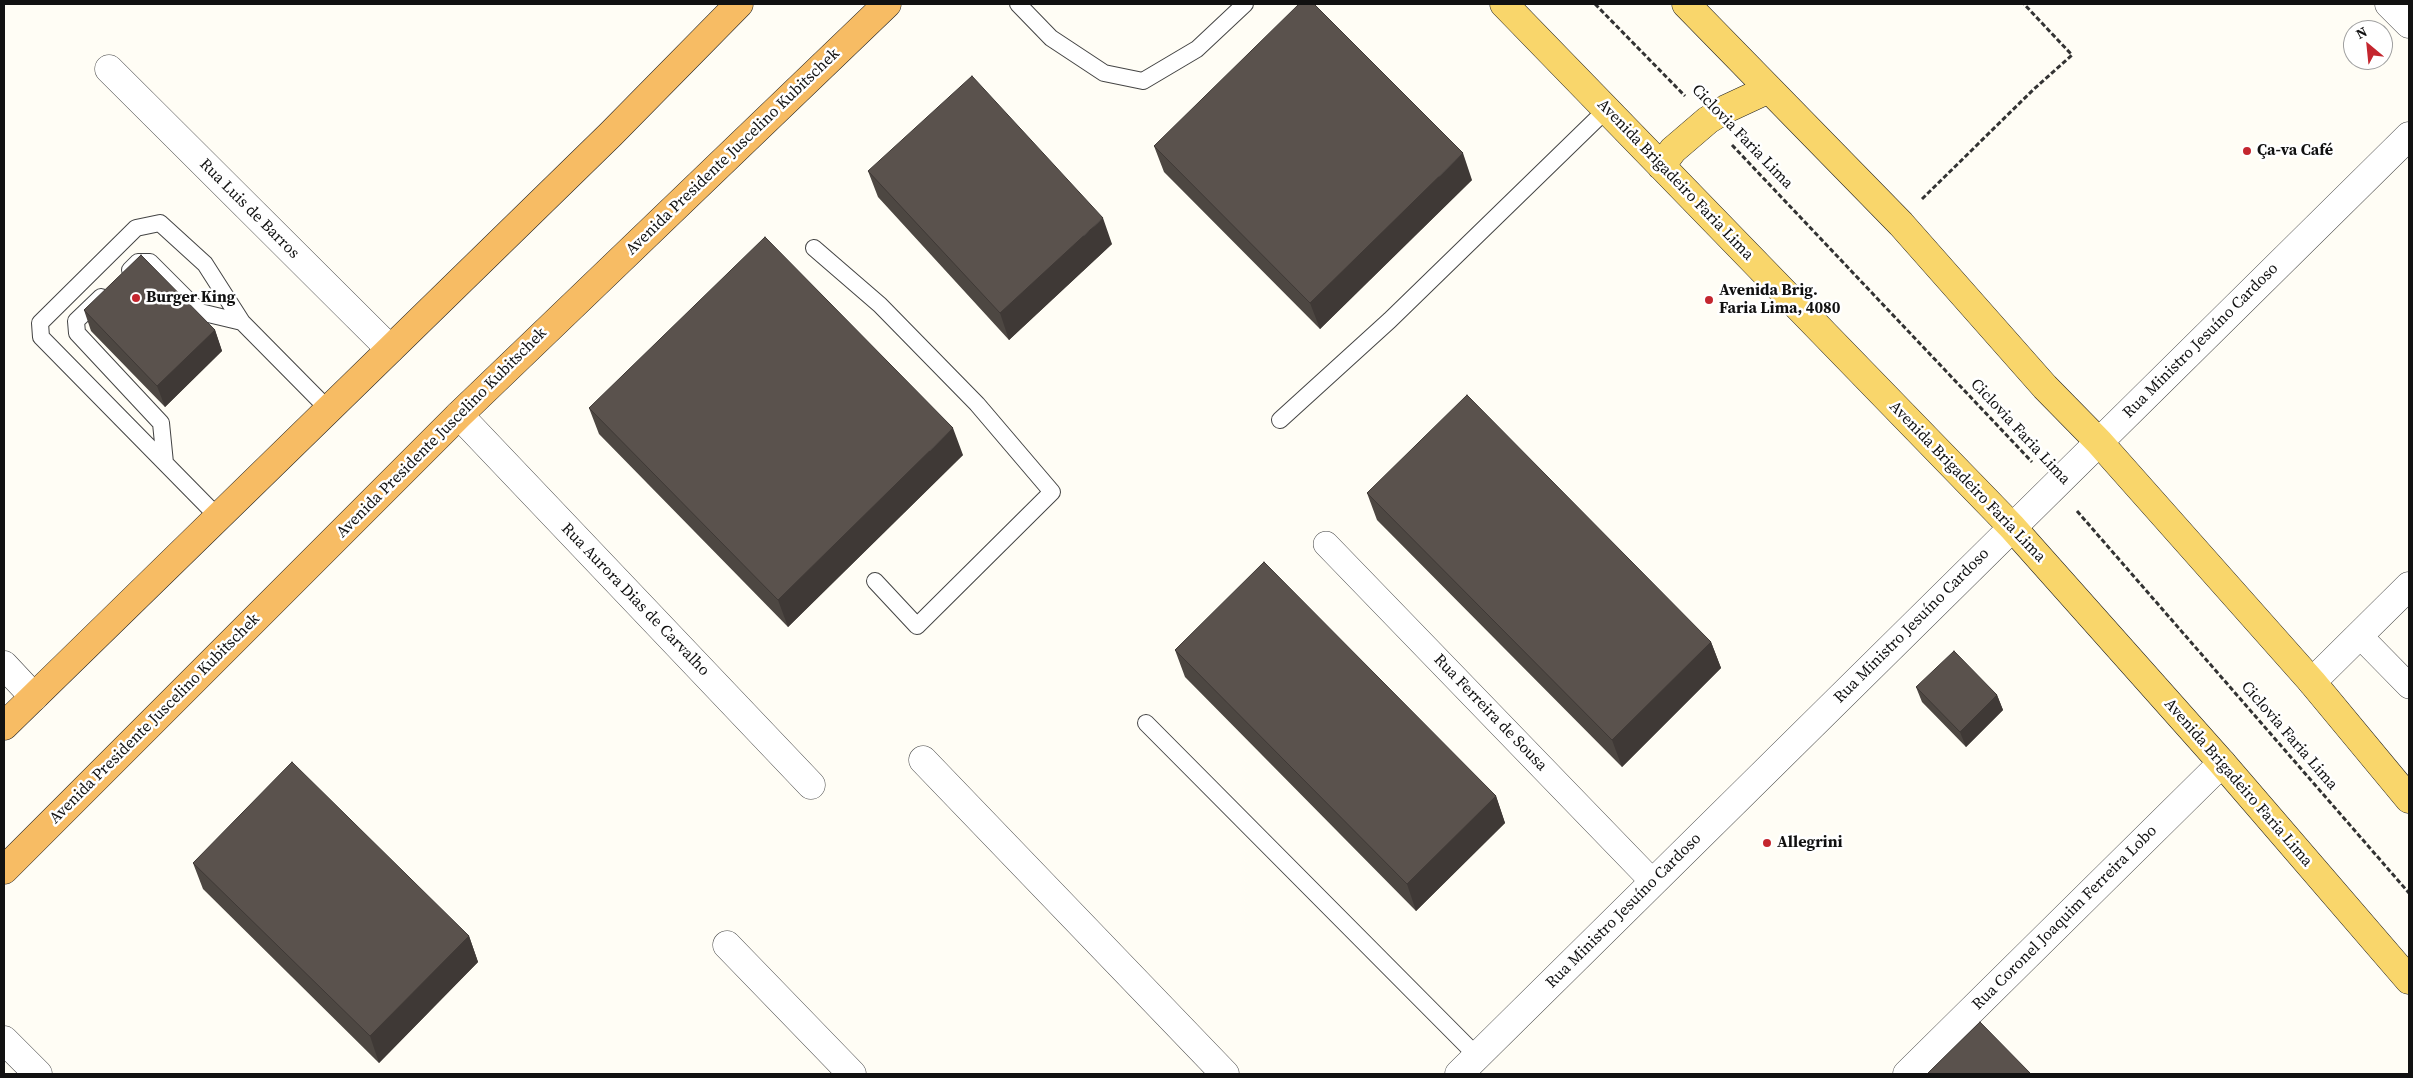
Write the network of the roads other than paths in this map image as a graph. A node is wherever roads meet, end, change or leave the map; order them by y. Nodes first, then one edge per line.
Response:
1 (739, 4) edge
2 (887, 4) edge
3 (1018, 4) edge
4 (1244, 4) edge
5 (1504, 4) edge
6 (1686, 4) edge
7 (2390, 4) edge
8 (2409, 24) edge
9 (109, 69) dead end
10 (1770, 89) junction
11 (1607, 109) junction
12 (2409, 136) edge
13 (1661, 166) junction
14 (814, 248) dead end
15 (242, 322) junction
16 (390, 349) junction
17 (328, 409) junction
18 (459, 415) junction
19 (1280, 420) dead end
20 (2099, 442) junction
21 (165, 463) junction
22 (218, 517) junction
23 (2012, 527) junction
24 (1326, 544) dead end
25 (875, 581) dead end
26 (2409, 586) edge
27 (2360, 635) junction
28 (4, 665) edge
29 (2312, 682) junction
30 (2409, 686) edge
31 (34, 697) junction
32 (1146, 723) dead end
33 (4, 726) edge
34 (924, 760) dead end
35 (2222, 763) junction
36 (810, 785) dead end
37 (2409, 799) edge
38 (4, 870) edge
39 (1653, 882) junction
40 (727, 945) dead end
41 (2409, 980) edge
42 (4, 1040) edge
43 (1468, 1065) edge
44 (38, 1074) edge
45 (852, 1074) edge
46 (1225, 1074) edge
47 (1907, 1074) edge

1 - 16 highway
2 - 18 highway, Avenida Presidente Juscelino Kubitschek
3 - 4 lane
5 - 11 main road, Avenida Brigadeiro Faria Lima
6 - 10 main road
7 - 8 street
9 - 16 street, Rua Luis de Barros
10 - 13 main road
10 - 20 main road
11 - 13 main road, Avenida Brigadeiro Faria Lima
11 - 19 lane
12 - 20 street, Rua Ministro Jesuíno Cardoso
13 - 23 main road, Avenida Brigadeiro Faria Lima
14 - 25 lane
15 - 17 lane
15 - 21 lane
15 - 21 lane
16 - 17 highway
17 - 22 highway
18 - 36 street, Rua Aurora Dias de Carvalho
18 - 38 highway, Avenida Presidente Juscelino Kubitschek
20 - 23 street, Rua Ministro Jesuíno Cardoso
20 - 29 main road
21 - 22 lane
22 - 31 highway
23 - 35 main road, Avenida Brigadeiro Faria Lima
23 - 39 street, Rua Ministro Jesuíno Cardoso
24 - 39 street, Rua Ferreira de Sousa
26 - 27 street
27 - 29 street
27 - 30 street
28 - 31 street
29 - 37 main road
31 - 33 highway
32 - 43 lane
34 - 46 street
35 - 41 main road, Avenida Brigadeiro Faria Lima
35 - 47 street, Rua Coronel Joaquim Ferreira Lobo
39 - 43 street, Rua Ministro Jesuíno Cardoso
40 - 45 street
42 - 44 street

